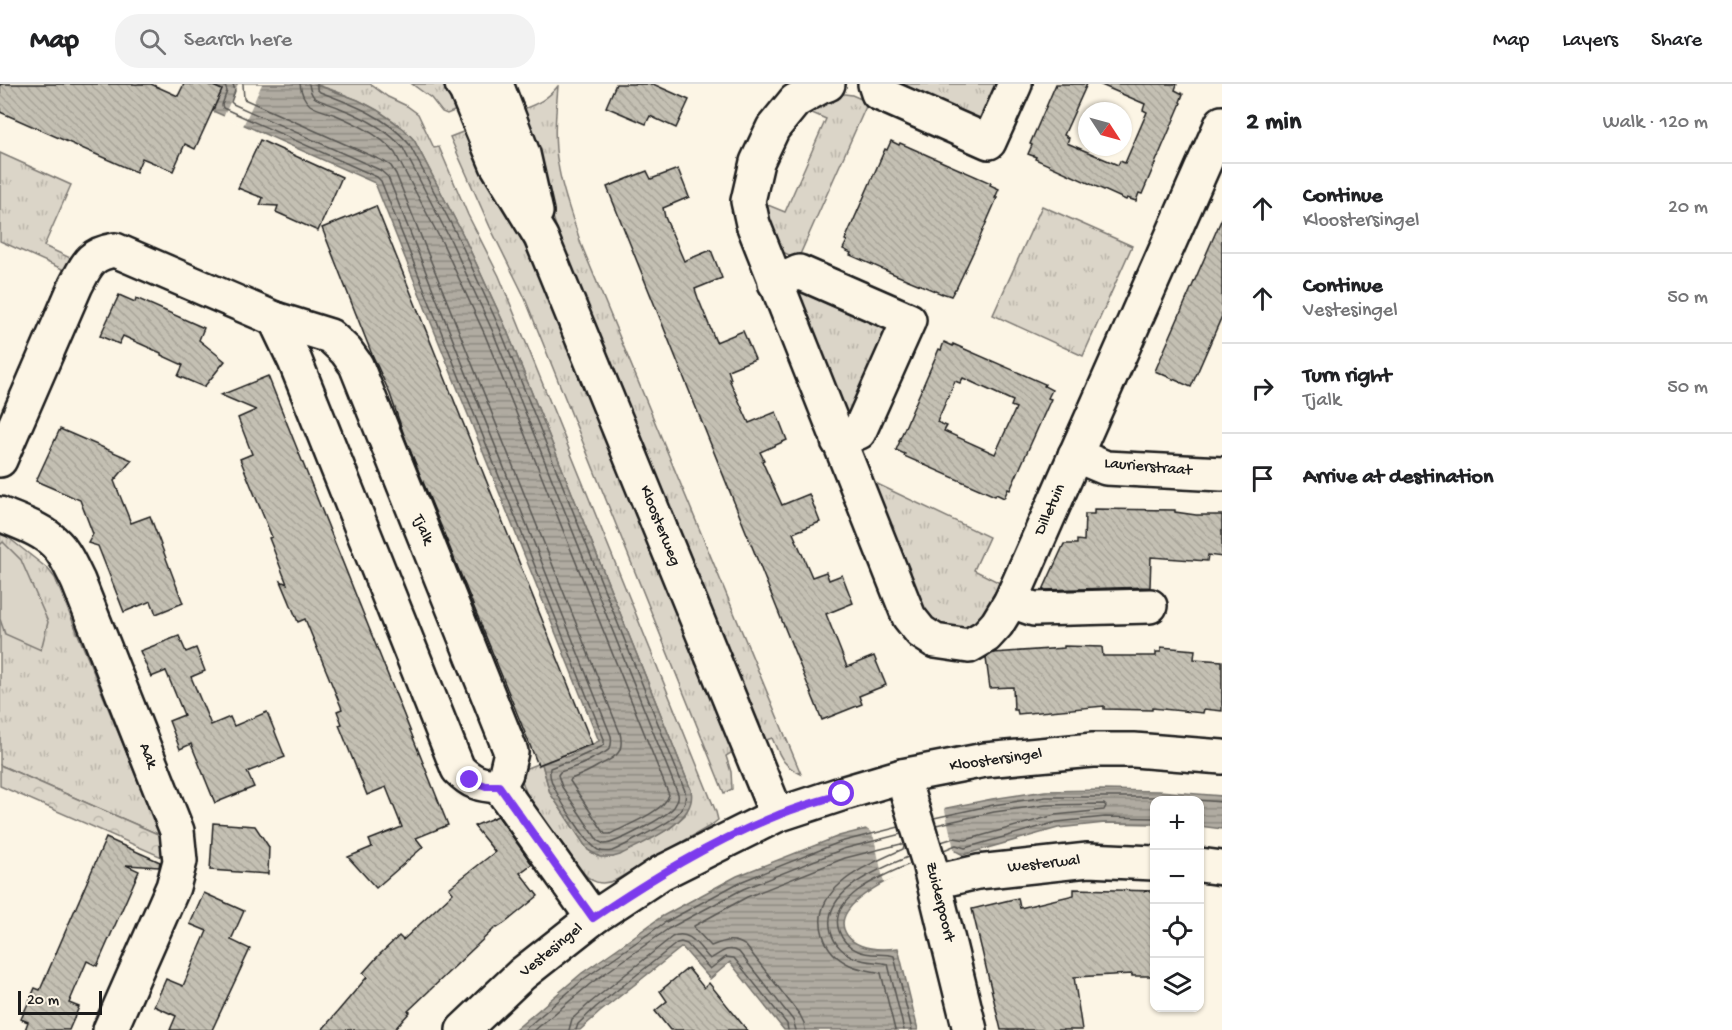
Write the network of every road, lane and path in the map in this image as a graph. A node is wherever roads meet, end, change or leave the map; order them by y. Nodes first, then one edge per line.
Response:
1 (462, 84) edge
2 (496, 84) edge
3 (828, 84) edge
4 (874, 84) edge
5 (1015, 84) edge
6 (1222, 123) edge
7 (541, 237) junction
8 (775, 283) junction
9 (275, 319) junction
10 (838, 441) junction
11 (1075, 455) junction
12 (0, 460) edge
13 (1222, 474) edge
14 (0, 514) edge
15 (1011, 601) junction
16 (1150, 606) dead end
17 (1222, 757) edge
18 (902, 776) junction
19 (499, 786) junction
20 (777, 815) junction
21 (1150, 863) edge
22 (1204, 866) edge
23 (1222, 868) edge
24 (932, 873) junction
25 (593, 918) junction
26 (110, 1030) edge
27 (463, 1030) edge
28 (970, 1030) edge

1 - 7 street, Kloosterweg
2 - 7 street, Kloosterweg
3 - 8 street, Dilletuin
4 - 5 street
6 - 11 street, Dilletuin
7 - 20 street, Kloosterweg
8 - 10 street, Dilletuin
8 - 10 street
9 - 12 street, Tjalk
9 - 19 street
9 - 19 street, Tjalk
10 - 15 street, Dilletuin
11 - 13 street, Laurierstraat
11 - 15 street, Dilletuin
14 - 26 street, Aak
15 - 16 street
17 - 18 street, Kloostersingel
18 - 20 street, Kloostersingel
18 - 24 street, Zuiderpoort
19 - 25 street
20 - 25 street, Vestesingel
21 - 24 street, Westerwal
22 - 23 street
24 - 28 street, Zuiderpoort
25 - 27 street, Vestesingel

